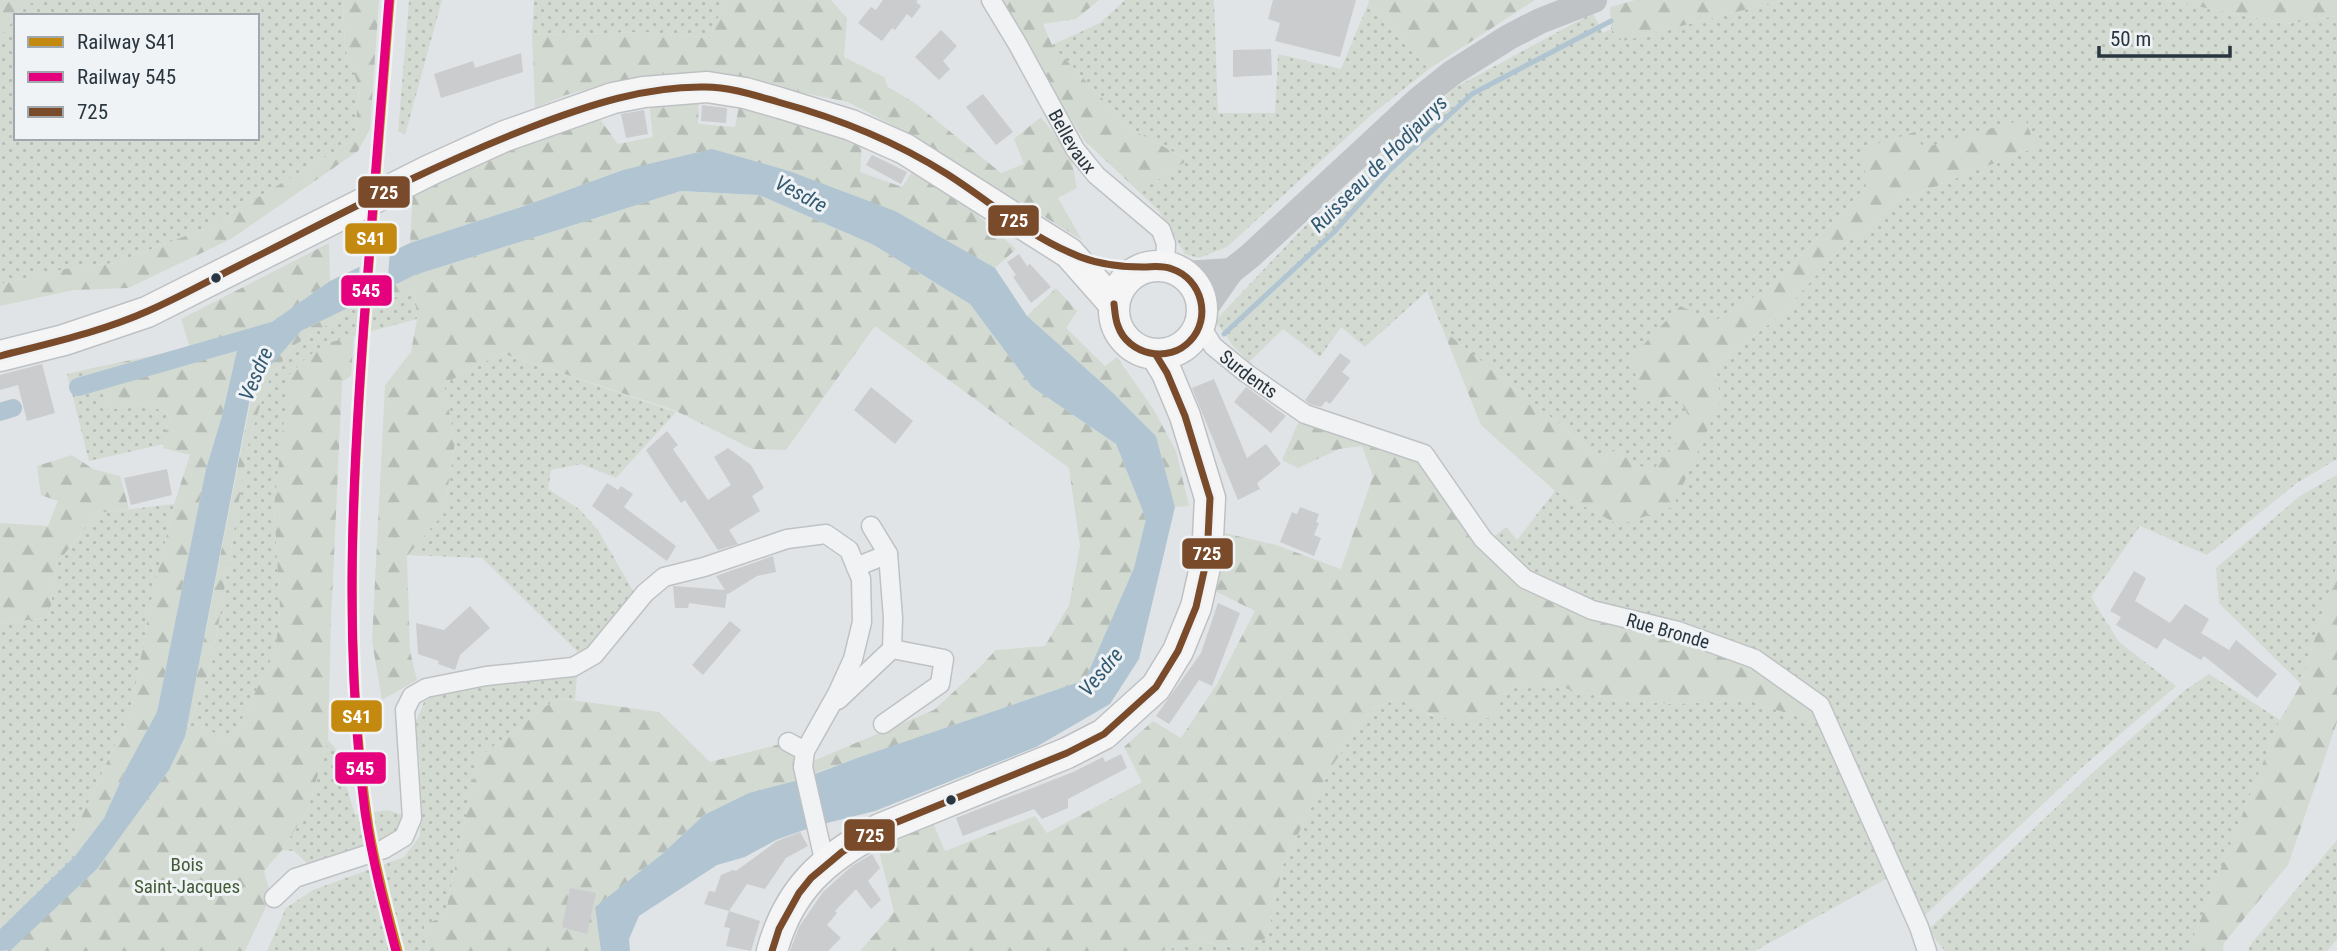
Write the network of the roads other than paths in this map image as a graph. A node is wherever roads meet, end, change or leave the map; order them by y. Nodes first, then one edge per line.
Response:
1 (991, 0) edge
2 (1594, 0) edge
3 (1069, 253) junction
4 (1165, 270) junction
5 (1231, 271) junction
6 (1114, 304) junction
7 (1201, 318) junction
8 (1156, 355) junction
9 (0, 356) edge
10 (1305, 414) joint
11 (872, 526) dead end
12 (888, 554) junction
13 (856, 567) junction
14 (892, 649) junction
15 (830, 707) junction
16 (883, 724) dead end
17 (788, 742) dead end
18 (806, 751) junction
19 (825, 864) junction
20 (274, 898) dead end
21 (772, 951) edge
22 (1927, 951) edge

1 - 4 street, Bellevaux
2 - 5 main road
3 - 4 main road
3 - 6 main road
3 - 9 main road
4 - 5 main road
4 - 6 main road
4 - 7 main road
5 - 7 main road
6 - 8 main road
7 - 8 main road
7 - 10 street, Surdents
8 - 19 main road
10 - 22 street, Rue Bronde
11 - 12 street
12 - 13 street
12 - 14 street
13 - 15 street
13 - 20 street
14 - 15 street
14 - 16 street
15 - 18 street
17 - 18 street
18 - 19 street
19 - 21 main road

